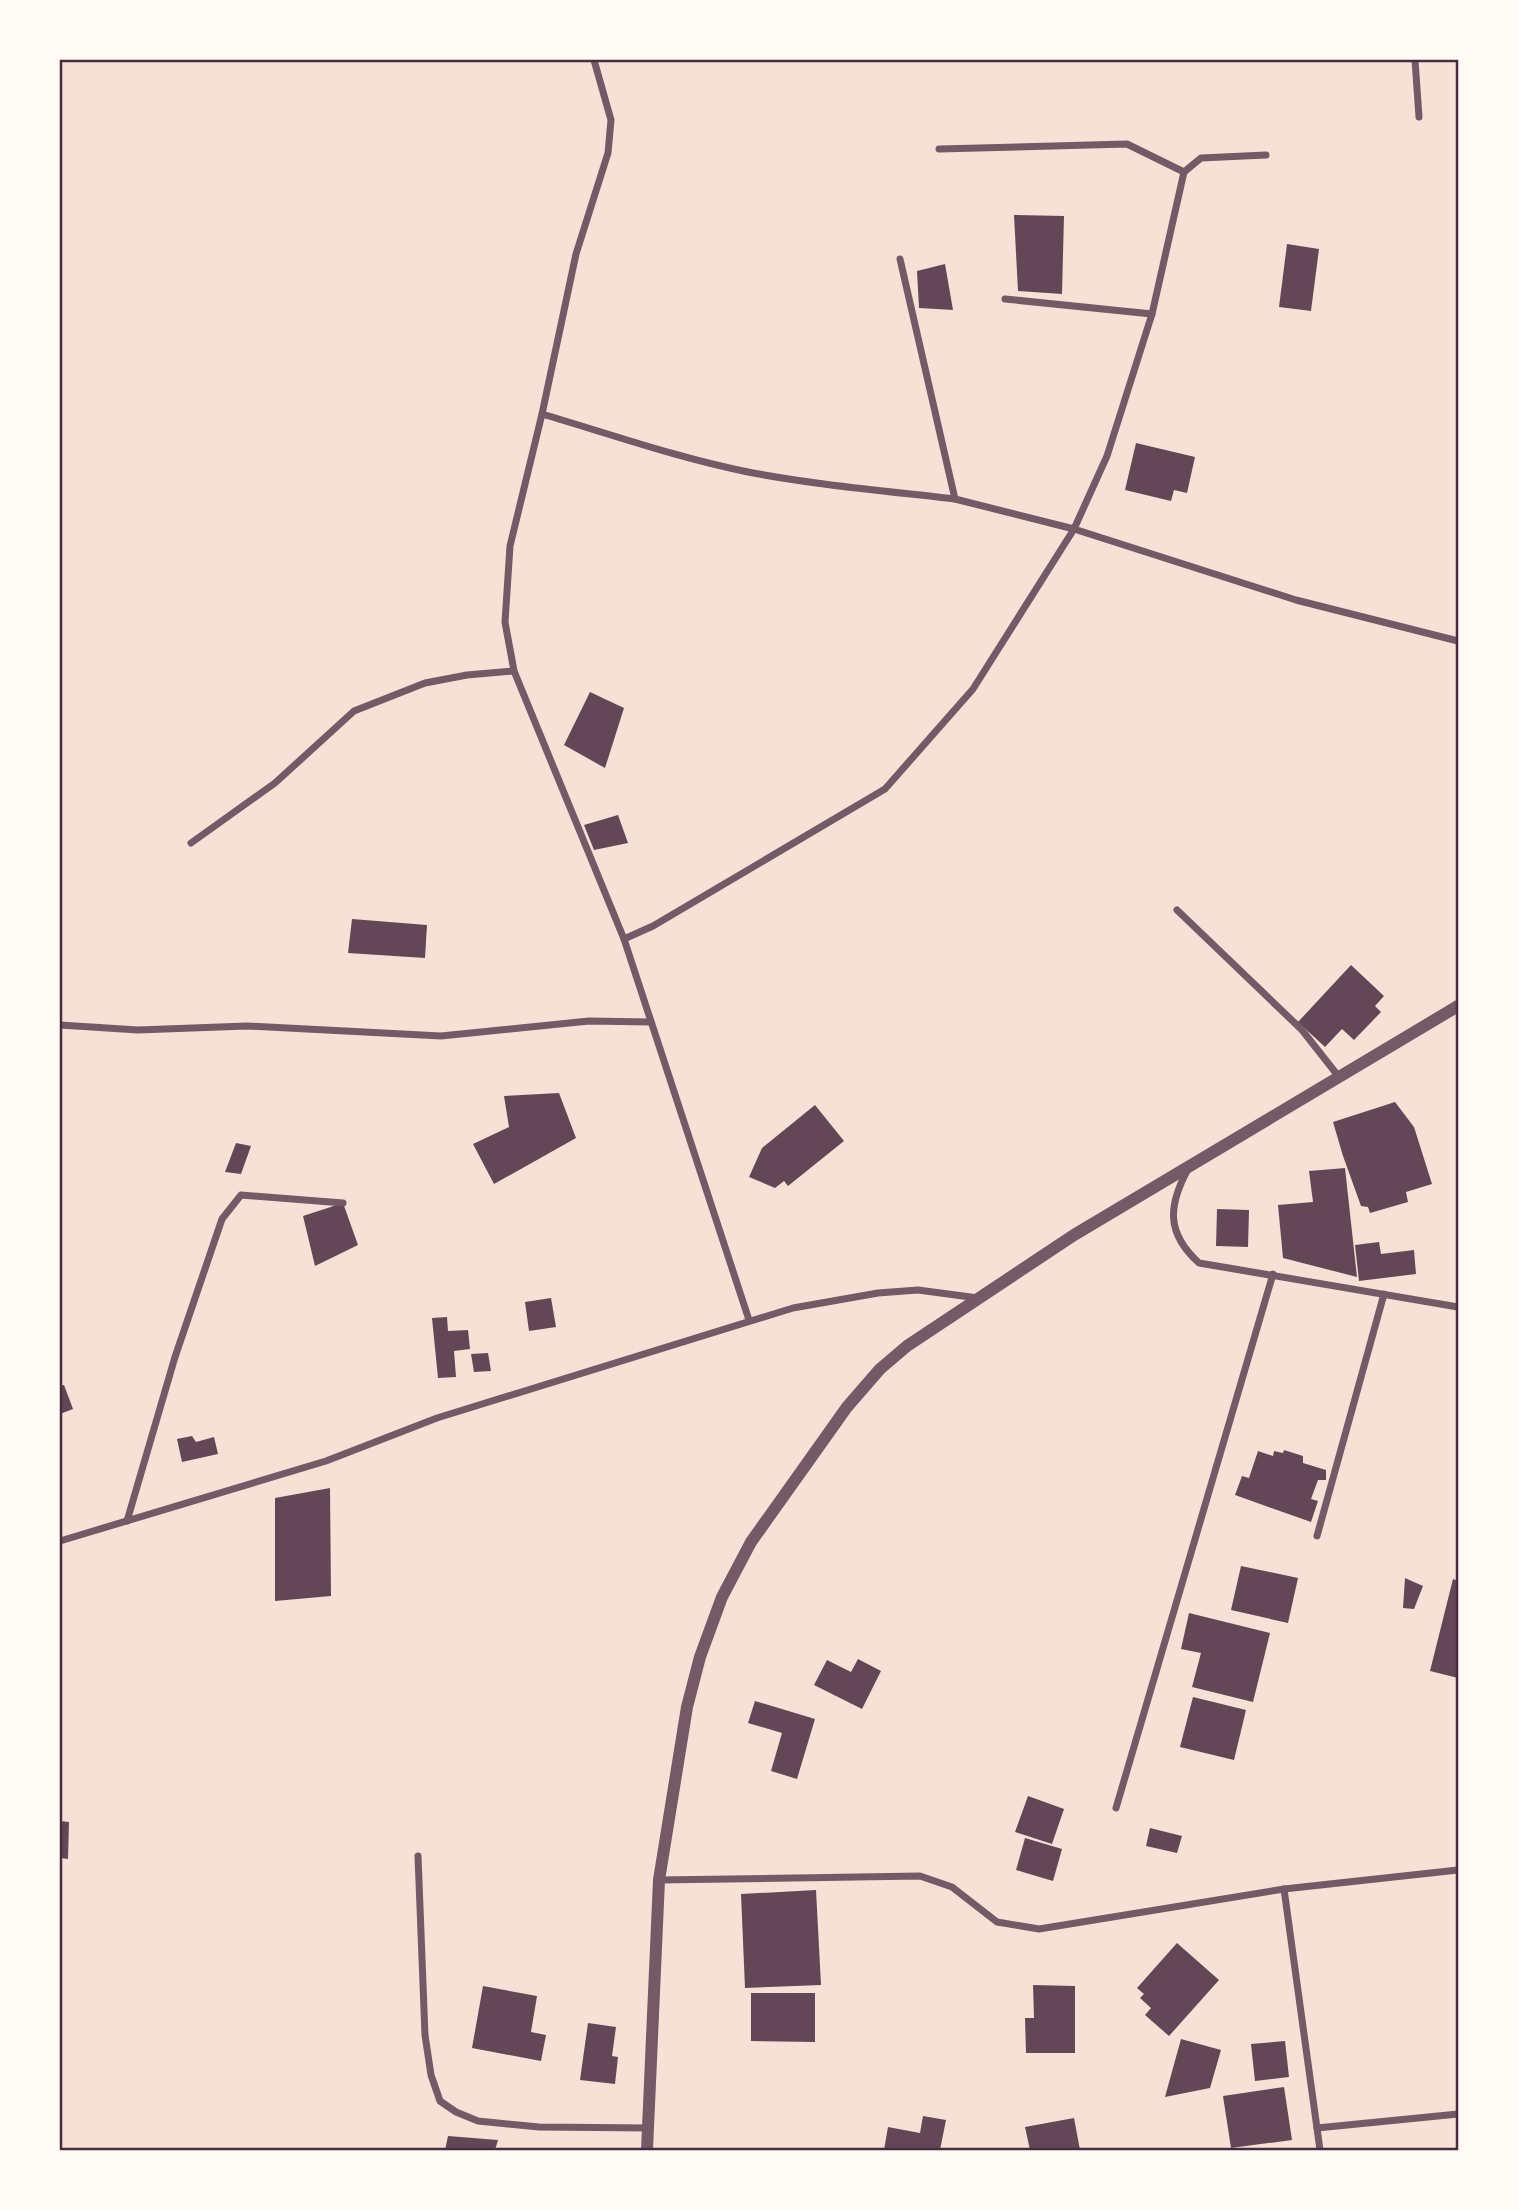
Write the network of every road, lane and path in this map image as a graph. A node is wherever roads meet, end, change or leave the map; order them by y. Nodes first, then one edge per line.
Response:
1 (594, 60) edge
2 (1415, 60) edge
3 (1419, 117) dead end
4 (939, 149) dead end
5 (1266, 155) dead end
6 (1184, 172) junction
7 (900, 259) dead end
8 (1005, 299) dead end
9 (1152, 314) junction
10 (542, 414) junction
11 (955, 499) junction
12 (1073, 528) junction
13 (1458, 641) edge
14 (514, 671) junction
15 (191, 843) dead end
16 (1177, 910) dead end
17 (624, 939) junction
18 (1458, 1006) edge
19 (651, 1022) junction
20 (60, 1025) edge
21 (1339, 1077) junction
22 (1190, 1166) junction
23 (344, 1203) dead end
24 (1273, 1275) junction
25 (1384, 1294) junction
26 (979, 1298) junction
27 (1458, 1307) edge
28 (749, 1320) junction
29 (127, 1521) junction
30 (1317, 1535) dead end
31 (60, 1541) edge
32 (1116, 1808) dead end
33 (418, 1856) dead end
34 (1458, 1870) edge
35 (659, 1880) junction
36 (1284, 1889) junction
37 (1458, 2114) edge
38 (648, 2128) junction
39 (1317, 2128) junction
40 (647, 2151) edge
41 (1320, 2151) edge

1 - 10 street
2 - 3 street
4 - 6 street
5 - 6 street
6 - 9 street
7 - 11 street
8 - 9 street
9 - 12 street
10 - 11 street
10 - 14 street
11 - 12 street
12 - 13 street
12 - 17 street
14 - 15 street
14 - 17 street
16 - 21 street
17 - 19 street
18 - 21 street
19 - 20 street
19 - 28 street
21 - 22 street
22 - 24 street
22 - 26 street
23 - 29 street
24 - 25 street
24 - 32 street
25 - 27 street
25 - 30 street
26 - 28 street
26 - 35 street
28 - 29 street
29 - 31 street
33 - 38 street
34 - 36 street
35 - 36 street
35 - 38 street
36 - 39 street
37 - 39 street
38 - 40 street
39 - 41 street

